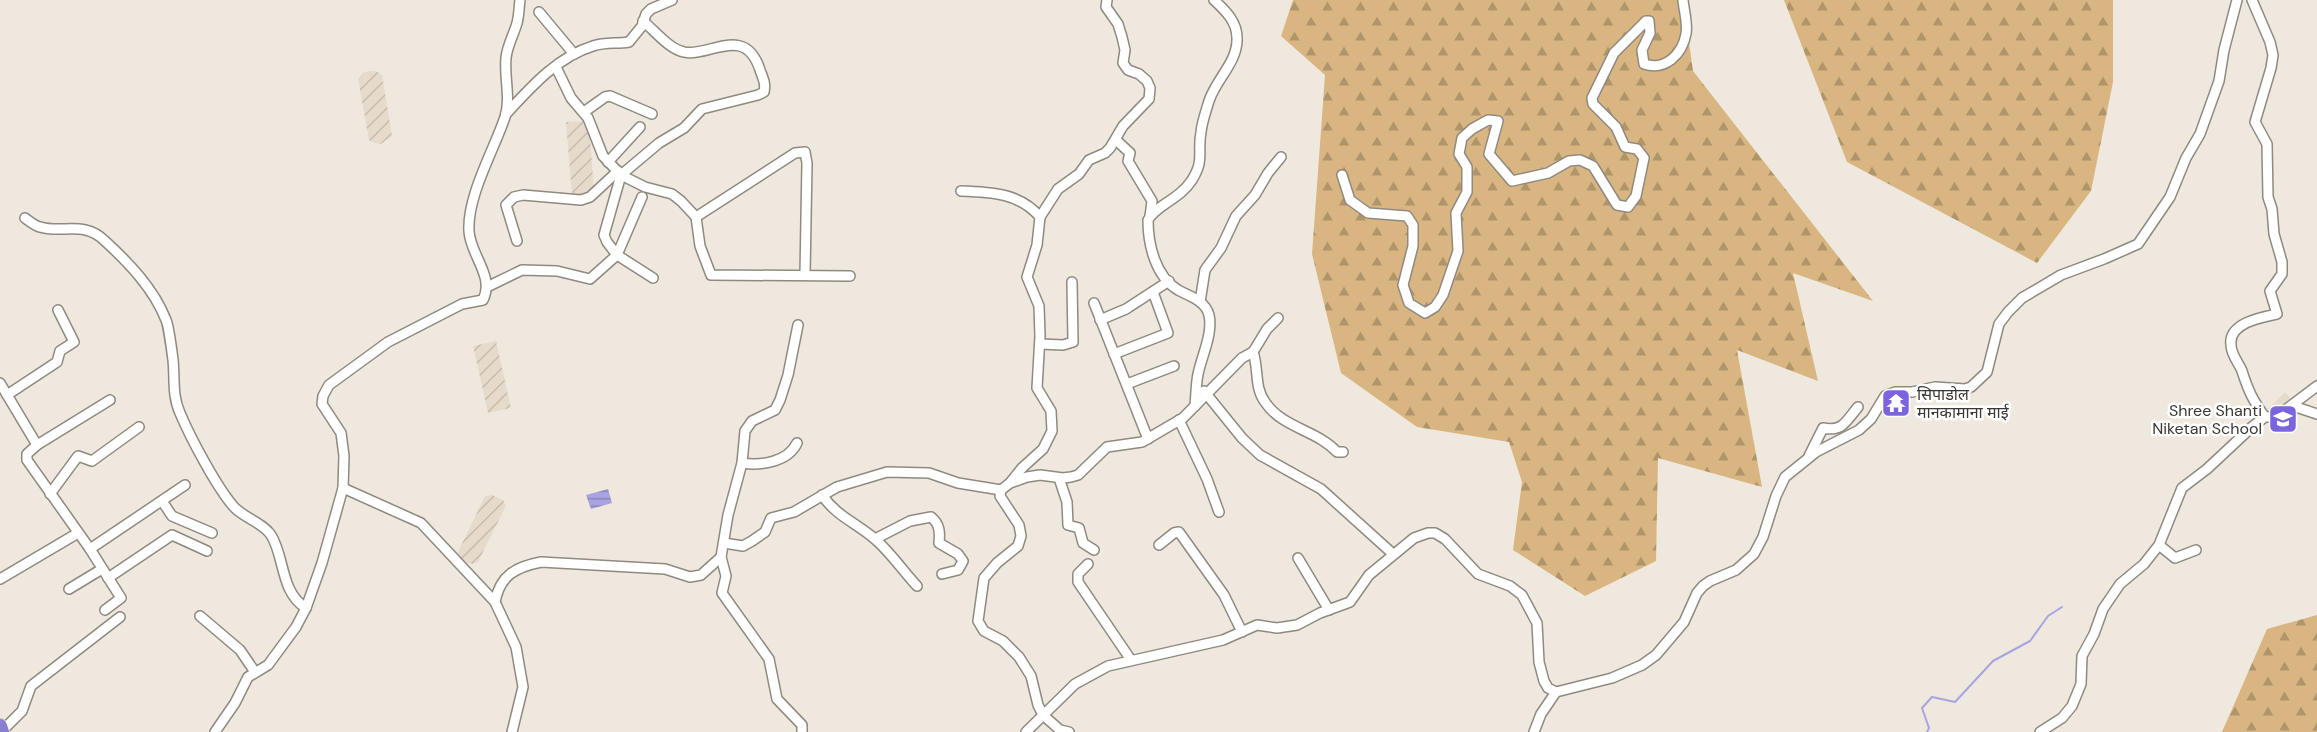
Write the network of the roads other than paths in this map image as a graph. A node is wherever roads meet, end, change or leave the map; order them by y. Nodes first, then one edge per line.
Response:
1 (520, 0) edge
2 (672, 0) edge
3 (1107, 0) edge
4 (1215, 0) edge
5 (1683, 0) edge
6 (2237, 0) edge
7 (2252, 0) edge
8 (539, 12) dead end
9 (643, 21) junction
10 (574, 54) junction
11 (556, 67) junction
12 (585, 112) junction
13 (506, 114) junction
14 (652, 114) dead end
15 (640, 127) dead end
16 (1116, 140) junction
17 (1281, 157) dead end
18 (608, 162) junction
19 (619, 173) junction
20 (1342, 175) dead end
21 (961, 191) dead end
22 (642, 197) dead end
23 (1150, 216) junction
24 (696, 217) junction
25 (25, 218) dead end
26 (1040, 218) junction
27 (517, 241) dead end
28 (617, 255) junction
29 (805, 275) junction
30 (850, 276) dead end
31 (652, 278) dead end
32 (1169, 281) junction
33 (1072, 282) dead end
34 (487, 287) junction
35 (1153, 292) junction
36 (1200, 302) junction
37 (1094, 303) dead end
38 (58, 310) dead end
39 (1278, 318) dead end
40 (1100, 320) junction
41 (798, 325) dead end
42 (1040, 344) junction
43 (1253, 352) junction
44 (1114, 354) junction
45 (1174, 366) dead end
46 (0, 383) edge
47 (1126, 384) junction
48 (1197, 385) junction
49 (2317, 386) edge
50 (1207, 394) junction
51 (8, 395) junction
52 (110, 400) dead end
53 (1195, 406) junction
54 (2293, 406) junction
55 (1858, 407) dead end
56 (2317, 414) edge
57 (2265, 417) junction
58 (1179, 420) junction
59 (139, 427) dead end
60 (1148, 439) junction
61 (797, 444) dead end
62 (37, 445) junction
63 (1343, 452) dead end
64 (1808, 458) junction
65 (742, 463) junction
66 (1059, 478) junction
67 (1010, 483) junction
68 (185, 485) dead end
69 (344, 488) junction
70 (1000, 490) junction
71 (50, 494) junction
72 (822, 495) junction
73 (162, 501) junction
74 (1219, 512) dead end
75 (78, 532) junction
76 (212, 533) dead end
77 (875, 539) junction
78 (724, 543) junction
79 (1158, 545) dead end
80 (2159, 545) junction
81 (90, 549) junction
82 (1094, 550) dead end
83 (2196, 550) dead end
84 (207, 551) dead end
85 (1393, 554) junction
86 (721, 557) junction
87 (1298, 558) dead end
88 (1088, 564) dead end
89 (102, 569) junction
90 (942, 574) dead end
91 (108, 578) junction
92 (0, 579) edge
93 (917, 586) dead end
94 (69, 589) dead end
95 (495, 602) junction
96 (306, 608) junction
97 (105, 610) dead end
98 (1329, 610) junction
99 (200, 616) dead end
100 (120, 617) dead end
101 (1242, 632) junction
102 (1131, 660) junction
103 (255, 672) junction
104 (1556, 692) junction
105 (1043, 715) junction
106 (0, 726) edge
107 (2, 732) edge
108 (215, 732) edge
109 (512, 732) edge
110 (802, 732) edge
111 (1026, 732) edge
112 (1069, 732) edge
113 (1534, 732) edge
114 (2040, 732) edge

1 - 13 street
2 - 9 street
3 - 16 street
4 - 23 street
5 - 20 street
6 - 64 street
7 - 57 street
8 - 10 street
9 - 10 street
9 - 19 street
10 - 11 street
11 - 12 street
11 - 13 street
12 - 14 street
12 - 18 street
13 - 34 street
15 - 18 street
16 - 23 street
16 - 26 street
17 - 36 street
18 - 19 street
19 - 24 street
19 - 27 street
19 - 28 street
21 - 26 street
22 - 28 street
23 - 32 street
24 - 29 street
24 - 29 street
25 - 96 street
26 - 42 street
28 - 31 street
28 - 34 street
29 - 30 street
32 - 35 street
32 - 36 street
33 - 42 street
34 - 69 street
35 - 40 street
35 - 44 street
36 - 48 street
37 - 40 street
38 - 51 street
39 - 43 street
40 - 44 street
41 - 65 street
42 - 67 street
43 - 50 street
43 - 63 street
44 - 47 street
45 - 47 street
46 - 51 street
47 - 60 street
48 - 50 street
48 - 53 street
49 - 54 street
50 - 53 street
50 - 85 street
51 - 62 street
52 - 62 street
53 - 58 street
54 - 56 street
54 - 57 street
55 - 64 street
57 - 80 street
58 - 60 street
58 - 74 street
59 - 71 street
60 - 66 street
61 - 65 street
62 - 71 street
64 - 104 street
65 - 78 street
66 - 67 street
66 - 82 street
67 - 70 street
68 - 73 street
69 - 95 street
69 - 96 street
70 - 72 street
70 - 105 street
71 - 75 street
72 - 77 street
72 - 78 street
73 - 76 street
73 - 81 street
75 - 81 street
75 - 92 street
77 - 90 street
77 - 93 street
78 - 86 street
79 - 101 street
80 - 83 street
80 - 114 street
81 - 89 street
84 - 91 street
85 - 98 street
85 - 104 street
86 - 95 street
86 - 110 street
87 - 98 street
88 - 102 street
89 - 91 street
89 - 94 street
91 - 97 street
95 - 109 street
96 - 103 street
98 - 101 street
99 - 103 street
100 - 107 street
101 - 102 street
102 - 105 street
103 - 108 street
104 - 113 street
105 - 111 street
105 - 112 street
106 - 107 highway

